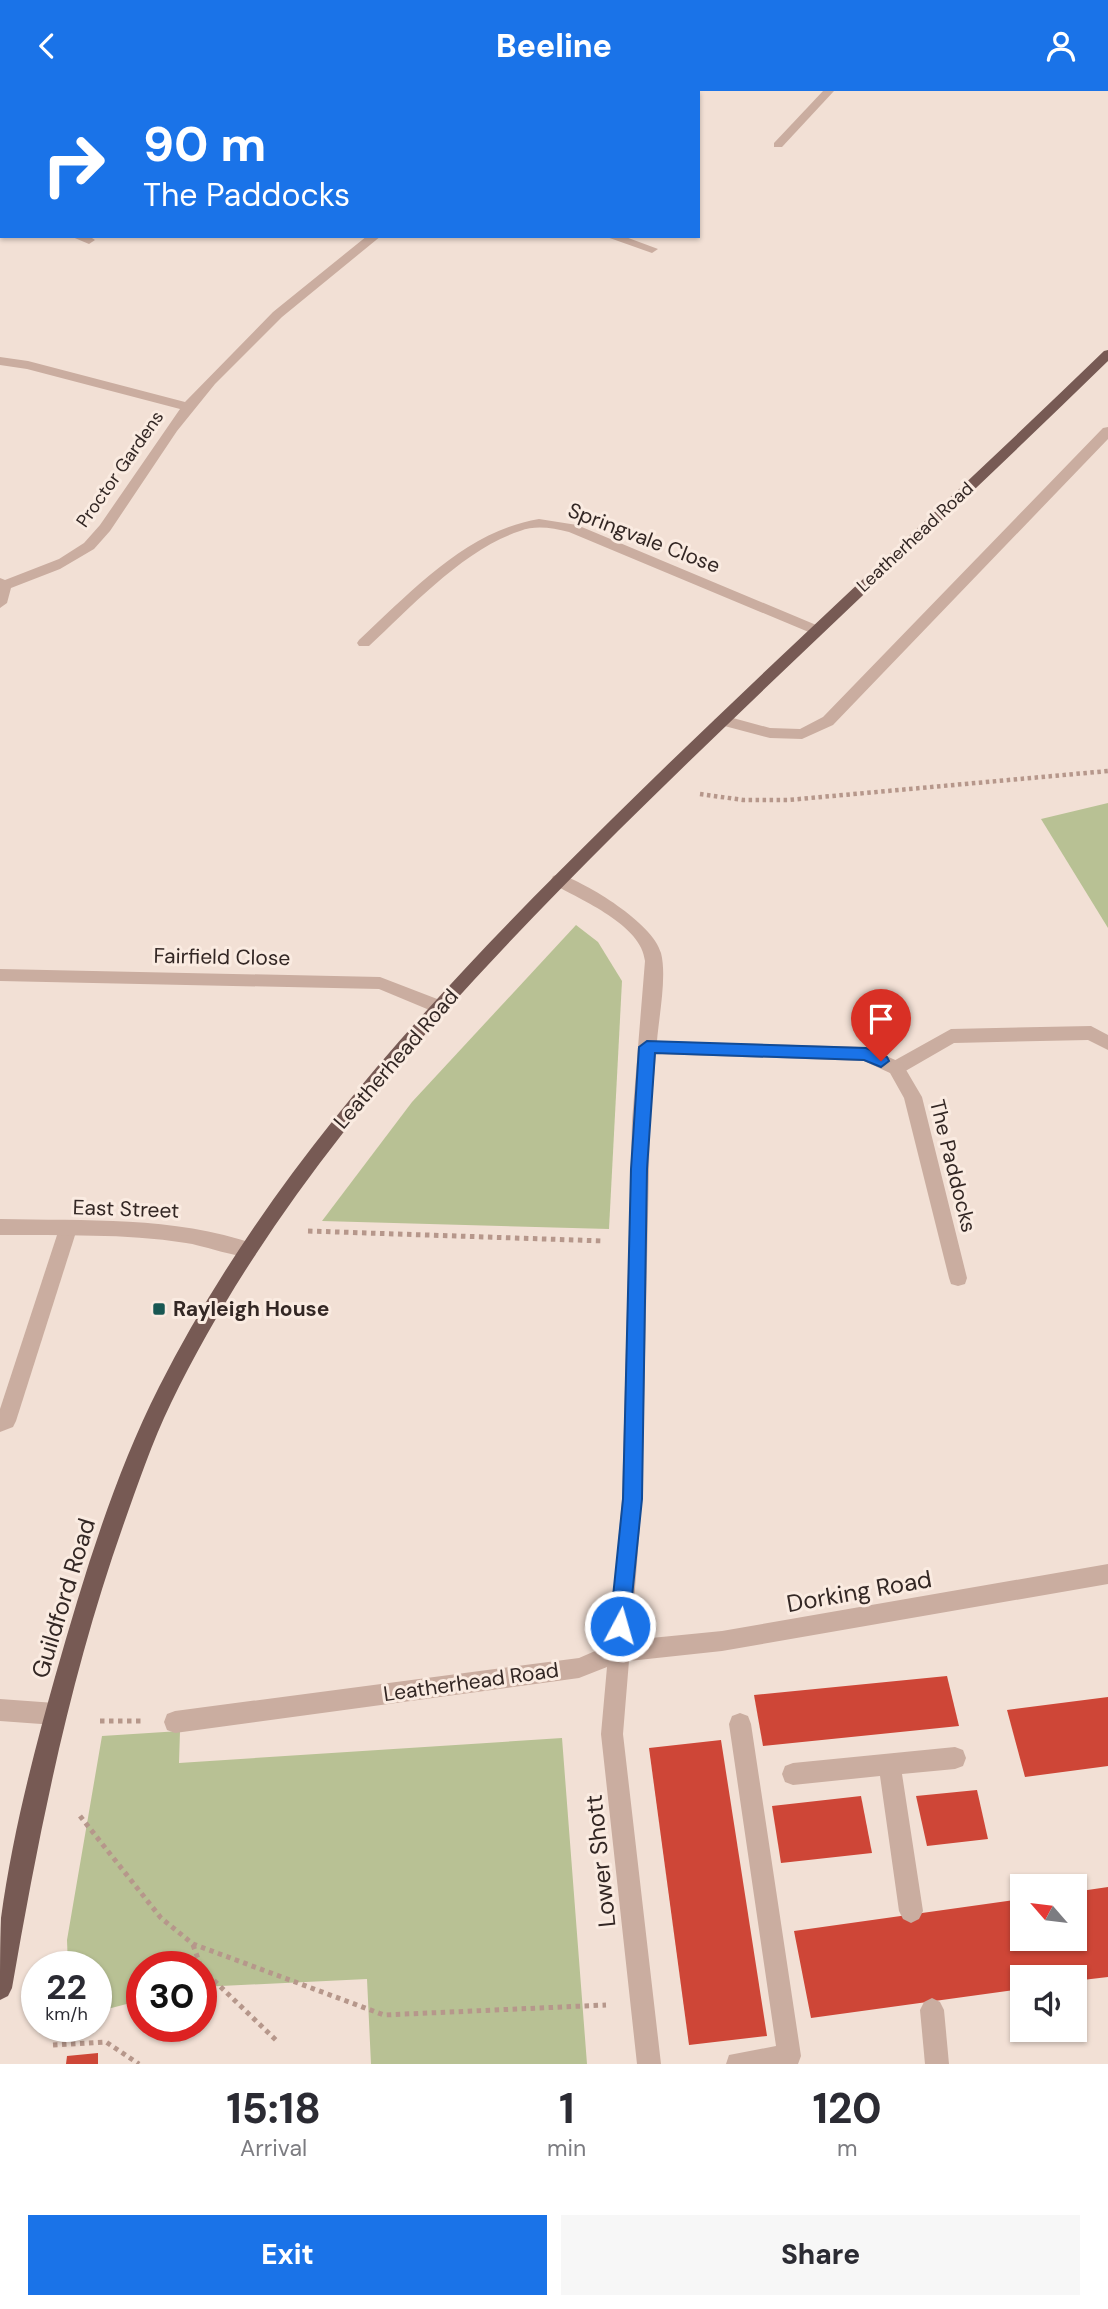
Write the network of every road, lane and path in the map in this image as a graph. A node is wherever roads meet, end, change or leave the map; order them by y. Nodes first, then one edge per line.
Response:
1 (829, 91) edge
2 (778, 145) dead end
3 (82, 238) edge
4 (372, 238) edge
5 (616, 238) edge
6 (89, 240) dead end
7 (652, 249) dead end
8 (1108, 354) edge
9 (0, 361) edge
10 (188, 407) junction
11 (1108, 431) edge
12 (1092, 448) junction
13 (1108, 454) edge
14 (2, 584) edge
15 (0, 603) edge
16 (816, 629) junction
17 (364, 643) dead end
18 (722, 720) junction
19 (1108, 771) edge
20 (701, 794) dead end
21 (559, 880) junction
22 (0, 975) edge
23 (439, 1007) junction
24 (1108, 1043) edge
25 (647, 1047) junction
26 (896, 1068) junction
27 (0, 1227) edge
28 (68, 1229) junction
29 (308, 1231) dead end
30 (637, 1242) junction
31 (248, 1250) junction
32 (958, 1278) dead end
33 (0, 1423) edge
34 (1108, 1574) edge
35 (617, 1652) junction
36 (0, 1710) edge
37 (55, 1714) junction
38 (100, 1721) dead end
39 (175, 1722) joint
40 (740, 1724) dead end
41 (955, 1758) dead end
42 (890, 1766) junction
43 (793, 1775) dead end
44 (80, 1817) dead end
45 (911, 1911) dead end
46 (193, 1944) junction
47 (195, 1951) edge
48 (217, 1983) edge
49 (0, 1988) edge
50 (642, 2004) junction
51 (932, 2010) dead end
52 (278, 2042) dead end
53 (53, 2045) dead end
54 (139, 2064) edge
55 (649, 2064) edge
56 (738, 2064) edge
57 (937, 2064) edge

1 - 2 street
3 - 6 street
4 - 10 street, Proctor Gardens
5 - 7 street
8 - 16 main road, Leatherhead Road
9 - 10 street, Proctor Gardens
10 - 14 street, Proctor Gardens
11 - 12 street
12 - 13 street
12 - 18 street
14 - 15 street, Proctor Gardens
16 - 17 street, Springvale Close
16 - 18 main road, Leatherhead Road
18 - 21 main road, Leatherhead Road
19 - 20 path
21 - 23 main road, Leatherhead Road
21 - 25 street
22 - 23 street, Fairfield Close
23 - 31 main road, Leatherhead Road
24 - 26 street
25 - 26 street
25 - 30 street
26 - 32 street, The Paddocks
27 - 28 street, East Street
28 - 31 street, East Street
28 - 33 street
29 - 30 path
30 - 35 street
31 - 37 main road, Guildford Road
34 - 35 street, Dorking Road
35 - 39 street, Leatherhead Road
35 - 50 street, Lower Shott
36 - 37 street
37 - 49 main road, Guildford Road
38 - 39 path
40 - 56 street
41 - 42 street
42 - 43 street
42 - 45 street
44 - 46 path
46 - 47 path
46 - 50 path
48 - 52 path
50 - 55 street, Lower Shott
51 - 57 street
53 - 54 path

